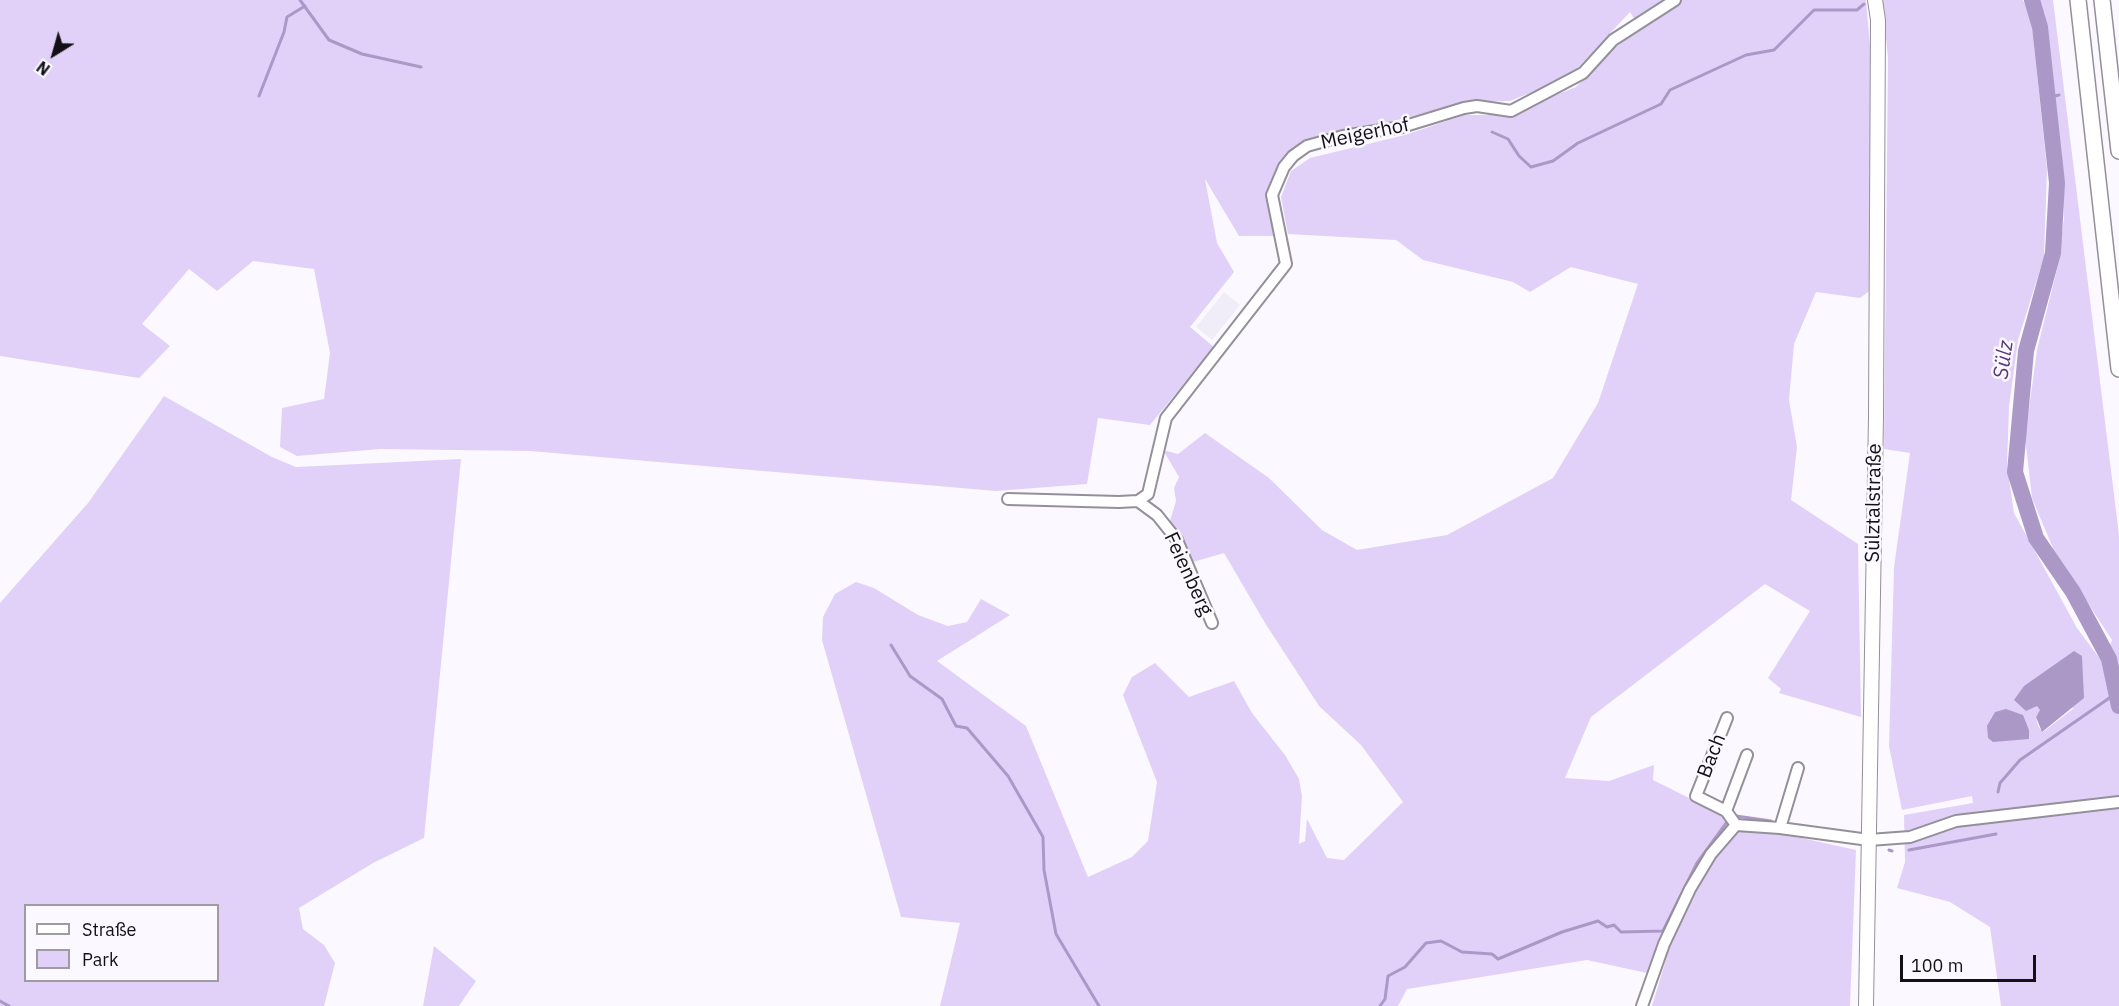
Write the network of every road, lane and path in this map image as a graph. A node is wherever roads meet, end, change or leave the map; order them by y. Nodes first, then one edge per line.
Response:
1 (1675, 0) edge
2 (1875, 0) edge
3 (2078, 0) edge
4 (2102, 0) edge
5 (2119, 151) edge
6 (2119, 369) edge
7 (1008, 499) dead end
8 (1138, 501) junction
9 (1212, 623) dead end
10 (1727, 718) dead end
11 (1747, 755) dead end
12 (1798, 768) dead end
13 (2119, 802) edge
14 (1726, 811) junction
15 (1736, 825) junction
16 (1780, 828) junction
17 (1869, 840) junction
18 (1642, 1006) edge
19 (1866, 1006) edge

1 - 8 street, Meigerhof
2 - 17 main road, Sülztalstraße
3 - 6 highway
4 - 5 highway
7 - 8 street
8 - 9 street, Feienberg
10 - 14 street, Bach
11 - 14 street, Bach
12 - 16 street
13 - 17 street
14 - 15 street, Bach
15 - 16 street
15 - 18 street
16 - 17 street
17 - 19 main road, Sülztalstraße

